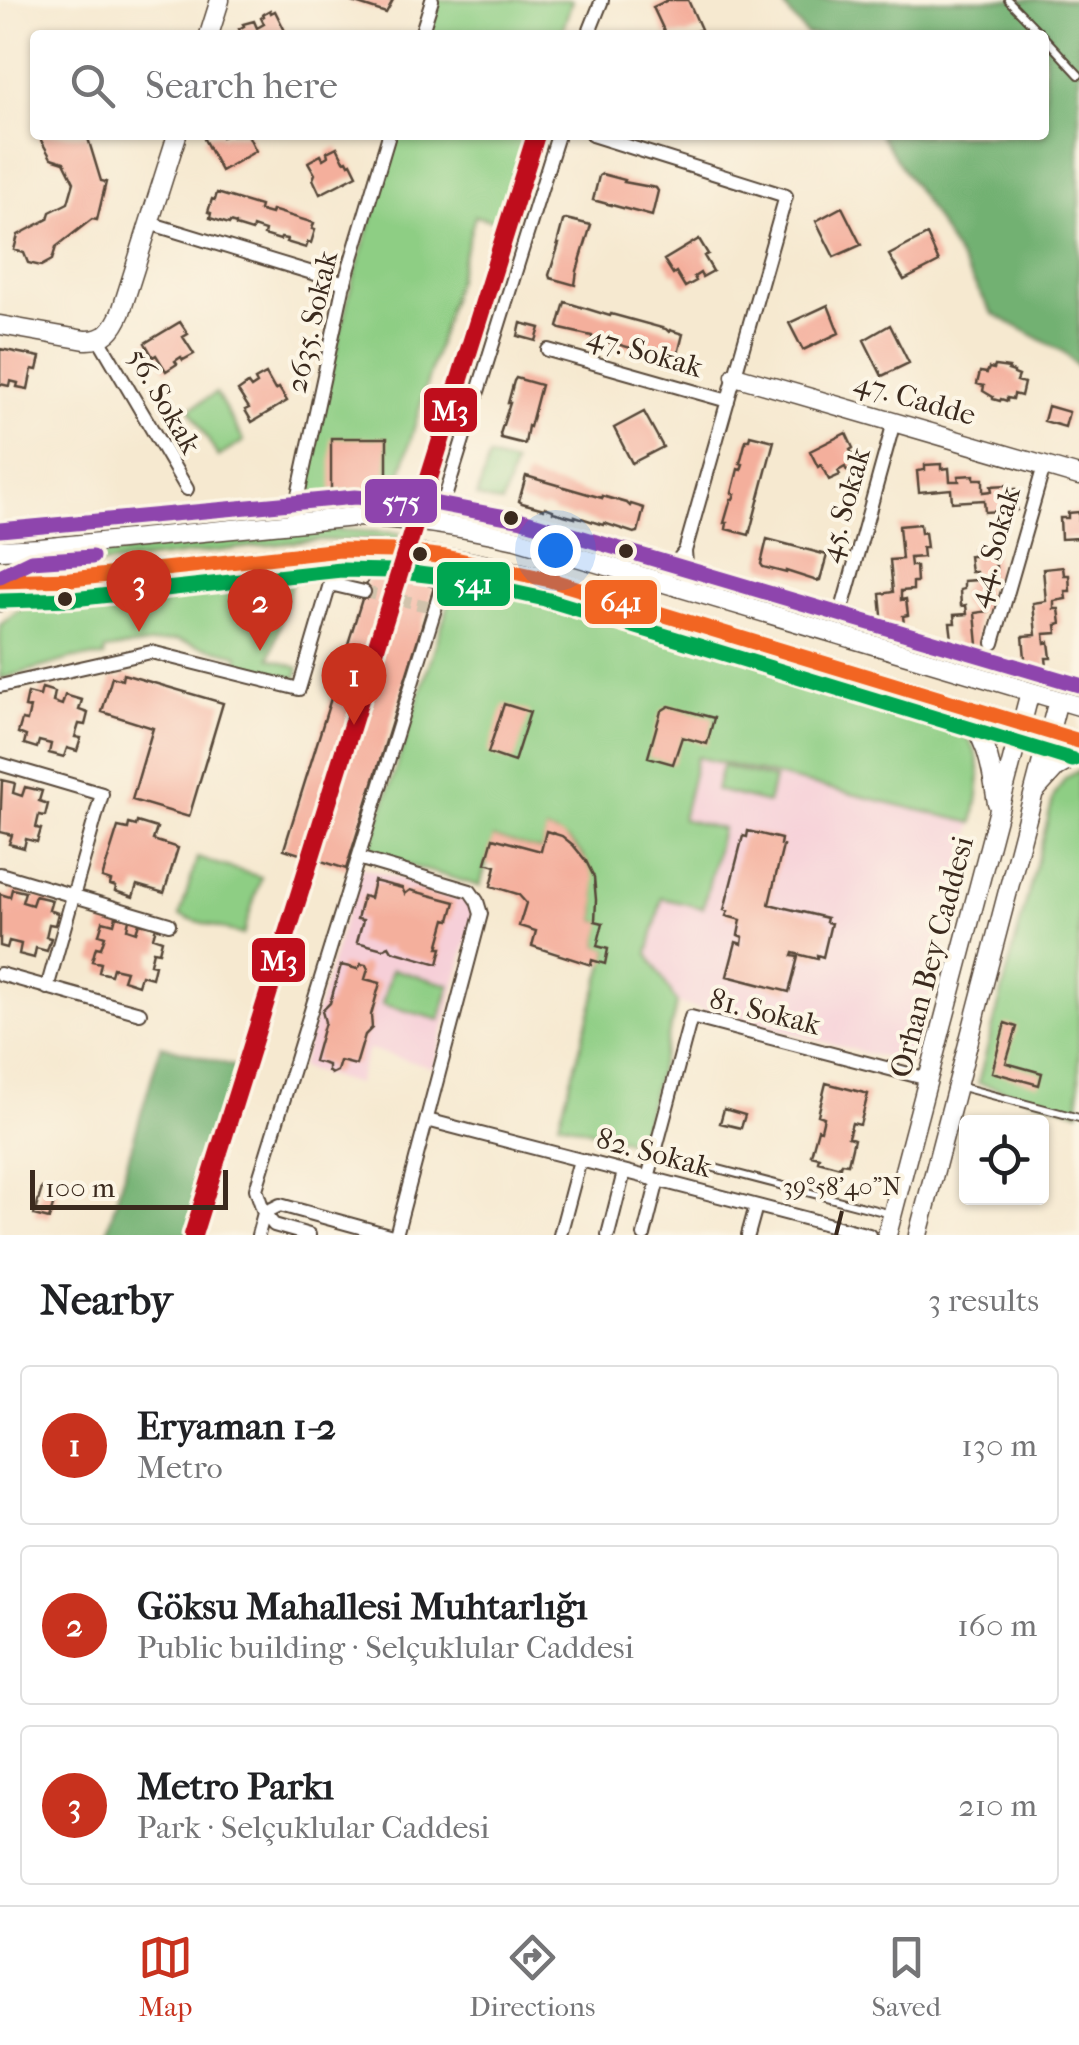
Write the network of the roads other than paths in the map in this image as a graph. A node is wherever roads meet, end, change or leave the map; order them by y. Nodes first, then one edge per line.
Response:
1 (220, 0) edge
2 (432, 0) edge
3 (602, 0) edge
4 (1008, 0) edge
5 (210, 30) edge
6 (422, 30) edge
7 (590, 30) edge
8 (1037, 30) edge
9 (1049, 42) edge
10 (1079, 75) edge
11 (175, 140) edge
12 (387, 140) edge
13 (556, 140) edge
14 (608, 140) edge
15 (148, 223) junction
16 (344, 283) junction
17 (0, 325) edge
18 (98, 339) junction
19 (548, 350) dead end
20 (735, 376) junction
21 (728, 401) junction
22 (894, 422) junction
23 (1044, 466) junction
24 (1079, 476) edge
25 (186, 489) dead end
26 (292, 523) junction
27 (437, 523) junction
28 (0, 550) edge
29 (340, 550) junction
30 (685, 551) junction
31 (451, 557) junction
32 (34, 580) junction
33 (0, 581) edge
34 (661, 582) junction
35 (330, 584) junction
36 (688, 590) junction
37 (364, 592) tunnel mouth
38 (0, 602) edge
39 (844, 602) dead end
40 (652, 611) junction
41 (680, 620) junction
42 (993, 643) dead end
43 (0, 686) edge
44 (1030, 692) junction
45 (1058, 700) junction
46 (957, 704) junction
47 (1079, 706) edge
48 (1022, 724) junction
49 (1050, 732) junction
50 (1079, 741) edge
51 (1079, 755) edge
52 (0, 764) edge
53 (1034, 794) junction
54 (998, 812) junction
55 (358, 858) junction
56 (0, 874) edge
57 (72, 896) junction
58 (169, 924) dead end
59 (0, 974) edge
60 (47, 988) junction
61 (140, 1013) dead end
62 (928, 1079) junction
63 (957, 1085) junction
64 (1079, 1118) edge
65 (426, 1120) junction
66 (655, 1152) junction
67 (580, 1160) junction
68 (624, 1172) junction
69 (653, 1179) junction
70 (756, 1206) junction
71 (264, 1213) junction
72 (893, 1215) junction
73 (258, 1235) edge
74 (309, 1235) edge
75 (393, 1235) edge
76 (560, 1235) edge
77 (608, 1235) edge
78 (644, 1235) edge
79 (748, 1235) edge
80 (869, 1235) edge
81 (887, 1235) edge
82 (918, 1235) edge

1 - 5 main road
2 - 6 street
3 - 7 street
4 - 8 lane
9 - 10 lane
11 - 15 main road
12 - 16 street, 2635. Sokak
13 - 27 street
14 - 20 street
15 - 16 street
15 - 18 main road
16 - 26 street, 2635. Sokak
17 - 18 main road
18 - 25 street, 56. Sokak
19 - 21 street, 47. Sokak
20 - 21 street
20 - 22 main road, 47. Cadde
21 - 30 street
22 - 23 main road, 47. Cadde
22 - 39 street, 45. Sokak
23 - 24 main road, 47. Cadde
23 - 42 street, 44. Sokak
26 - 27 main road
26 - 28 main road
27 - 34 main road
29 - 31 main road
29 - 32 main road
29 - 35 street
30 - 34 street
30 - 36 street
31 - 40 main road
31 - 55 street
32 - 33 main road
32 - 38 main road
34 - 36 main road
34 - 40 main road
35 - 37 street
35 - 43 street
36 - 41 main road
36 - 44 main road
40 - 41 main road
41 - 46 main road
44 - 45 main road
44 - 48 main road, Orhan Bey Caddesi
45 - 47 main road
45 - 49 main road, Orhan Bey Caddesi
46 - 48 main road
46 - 54 main road
48 - 49 main road
48 - 54 main road, Orhan Bey Caddesi
49 - 50 main road
49 - 53 main road, Orhan Bey Caddesi
51 - 53 main road
52 - 57 street
53 - 63 main road, Orhan Bey Caddesi
54 - 62 main road, Orhan Bey Caddesi
55 - 65 street
55 - 71 street
56 - 57 street
57 - 58 street
57 - 60 street
59 - 60 street
60 - 61 street
62 - 66 street, 81. Sokak
62 - 72 main road, Orhan Bey Caddesi
63 - 64 lane
63 - 82 main road, Orhan Bey Caddesi
65 - 67 street, 82. Sokak
65 - 75 street
66 - 69 street, 81. Sokak
66 - 72 lane
67 - 68 street, 82. Sokak
67 - 76 street
68 - 69 street, 82. Sokak
68 - 77 street
69 - 70 street, 82. Sokak
69 - 78 street, 81. Sokak
70 - 79 street
70 - 80 street, 82. Sokak
71 - 73 street
71 - 74 street
71 - 75 street
72 - 81 main road, Orhan Bey Caddesi

